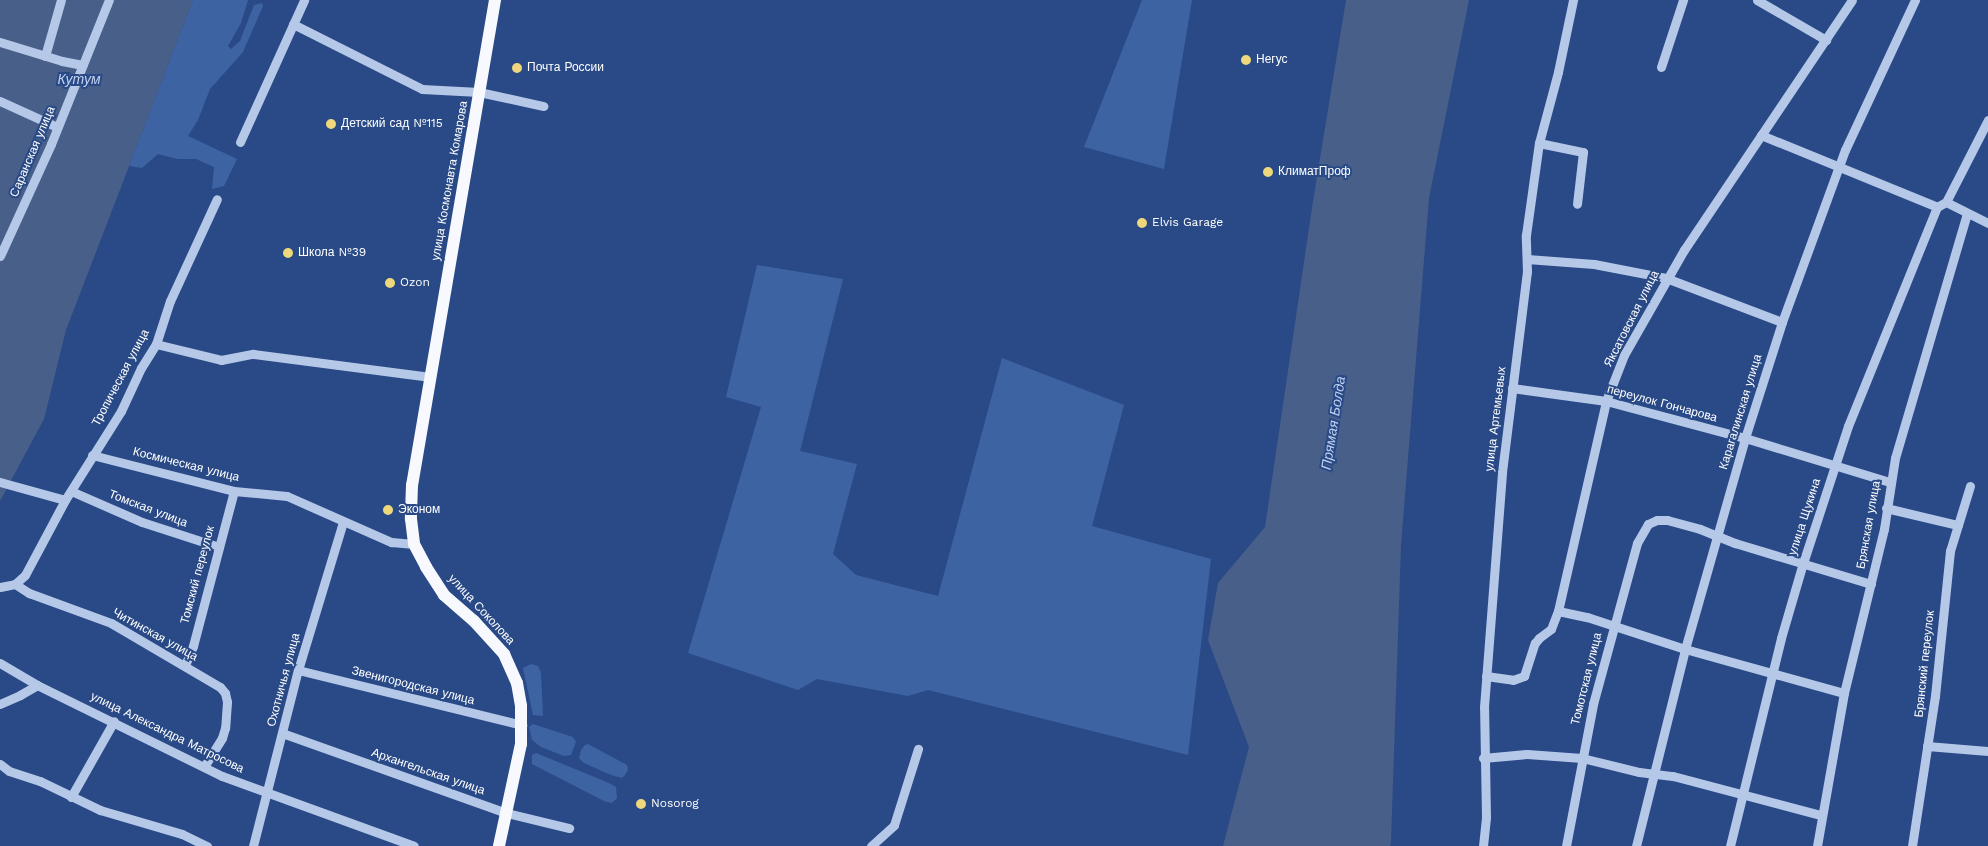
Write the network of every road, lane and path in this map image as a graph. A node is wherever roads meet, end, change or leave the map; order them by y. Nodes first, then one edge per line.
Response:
1 (61, 0) edge
2 (109, 0) edge
3 (304, 0) edge
4 (495, 0) edge
5 (1573, 0) edge
6 (1683, 0) edge
7 (1757, 0) edge
8 (1852, 0) edge
9 (1915, 0) edge
10 (293, 24) junction
11 (1826, 40) junction
12 (0, 42) edge
13 (45, 56) junction
14 (83, 65) junction
15 (1661, 67) dead end
16 (479, 92) junction
17 (0, 101) edge
18 (543, 106) dead end
19 (1988, 120) edge
20 (57, 128) junction
21 (1761, 134) junction
22 (240, 142) dead end
23 (1539, 143) junction
24 (1838, 167) junction
25 (217, 199) dead end
26 (1946, 202) junction
27 (1577, 204) dead end
28 (1936, 207) junction
29 (1967, 213) junction
30 (1988, 223) edge
31 (0, 256) edge
32 (1527, 259) junction
33 (1666, 278) junction
34 (1782, 322) junction
35 (156, 344) junction
36 (431, 377) junction
37 (1512, 388) junction
38 (1606, 401) junction
39 (1744, 438) junction
40 (92, 455) junction
41 (1836, 465) junction
42 (0, 482) edge
43 (1890, 482) junction
44 (1970, 486) dead end
45 (71, 490) junction
46 (234, 491) junction
47 (65, 500) junction
48 (1886, 508) junction
49 (343, 522) junction
50 (1958, 525) junction
51 (1717, 536) junction
52 (414, 544) junction
53 (218, 547) junction
54 (1803, 563) junction
55 (15, 584) junction
56 (1871, 584) junction
57 (0, 587) edge
58 (1558, 611) junction
59 (1614, 625) junction
60 (1685, 649) junction
61 (0, 663) edge
62 (184, 665) junction
63 (298, 670) junction
64 (1772, 674) junction
65 (1486, 676) junction
66 (36, 685) junction
67 (1844, 693) junction
68 (0, 704) edge
69 (114, 721) junction
70 (522, 725) junction
71 (282, 734) junction
72 (1927, 746) junction
73 (918, 749) dead end
74 (1988, 751) edge
75 (1483, 758) junction
76 (1582, 758) junction
77 (0, 764) edge
78 (204, 767) junction
79 (1654, 773) junction
80 (267, 792) junction
81 (1743, 793) junction
82 (71, 797) junction
83 (507, 813) junction
84 (1821, 815) junction
85 (568, 828) dead end
86 (207, 846) edge
87 (254, 846) edge
88 (414, 846) edge
89 (499, 846) edge
90 (871, 846) edge
91 (1483, 846) edge
92 (1566, 846) edge
93 (1636, 846) edge
94 (1730, 846) edge
95 (1817, 846) edge
96 (1912, 846) edge

1 - 13 street
2 - 14 street, Саранская улица
3 - 10 street
4 - 16 main road, улица Космонавта Комарова
5 - 23 street, улица Артемьевых
6 - 15 street
7 - 11 street
8 - 11 street, Яксатовская улица
9 - 24 street, Карагалинская улица
10 - 16 street
10 - 22 street
11 - 21 street, Яксатовская улица
12 - 13 street
13 - 14 street
14 - 20 street, Саранская улица
16 - 18 street
16 - 36 main road, улица Космонавта Комарова
17 - 20 street
19 - 26 street
20 - 31 street, Саранская улица
21 - 24 street
21 - 33 street, Яксатовская улица
23 - 27 street
23 - 32 street, улица Артемьевых
24 - 28 street
24 - 34 street, Карагалинская улица
25 - 35 street, Тропическая улица
26 - 28 street
26 - 29 street
28 - 41 street, улица Щукина
29 - 30 street
29 - 43 street, Брянская улица
32 - 33 street
32 - 37 street, улица Артемьевых
33 - 34 street
33 - 38 street, Яксатовская улица
34 - 39 street, Карагалинская улица
35 - 36 street
35 - 40 street, Тропическая улица
36 - 52 main road, улица Космонавта Комарова
37 - 38 street, переулок Гончарова
37 - 65 street, улица Артемьевых
38 - 39 street, переулок Гончарова
38 - 58 street, Яксатовская улица
39 - 41 street, переулок Гончарова
39 - 51 street, Карагалинская улица
40 - 45 street, Тропическая улица
40 - 46 street, Космическая улица
41 - 43 street, переулок Гончарова
41 - 54 street, улица Щукина
42 - 47 street
43 - 48 street, Брянская улица
44 - 50 street, Брянский переулок
45 - 47 street, Тропическая улица
45 - 53 street, Томская улица
46 - 49 street, Космическая улица
46 - 53 street, Томский переулок
47 - 55 street, Тропическая улица
48 - 50 street
48 - 56 street, Брянская улица
49 - 52 street, Космическая улица
49 - 63 street, Охотничья улица
50 - 72 street, Брянский переулок
51 - 54 street
51 - 59 street, Томотская улица
51 - 60 street, Карагалинская улица
52 - 70 main road, улица Соколова
53 - 62 street, Томский переулок
54 - 56 street
54 - 64 street, улица Щукина
55 - 57 street
55 - 62 street, Читинская улица
56 - 67 street, Брянская улица
58 - 59 street
58 - 65 street, Яксатовская улица
59 - 60 street
59 - 76 street, Томотская улица
60 - 64 street
60 - 79 street, Карагалинская улица
61 - 66 street, улица Александра Матросова
62 - 78 street, Читинская улица
63 - 70 street, Звенигородская улица
63 - 71 street, Охотничья улица
64 - 67 street
64 - 81 street, улица Щукина
65 - 75 street, улица Артемьевых
66 - 68 street
66 - 69 street, улица Александра Матросова
67 - 84 street, Брянская улица
69 - 78 street, улица Александра Матросова
69 - 82 street
70 - 83 main road, улица Соколова
71 - 80 street, Охотничья улица
71 - 83 street, Архангельская улица
72 - 74 street
72 - 96 street, Брянский переулок
73 - 90 street
75 - 76 street
75 - 91 street, улица Артемьевых
76 - 79 street
76 - 92 street, Томотская улица
77 - 82 street
78 - 80 street, улица Александра Матросова
79 - 81 street
79 - 93 street, Карагалинская улица
80 - 87 street, Охотничья улица
80 - 88 street, улица Александра Матросова
81 - 84 street
81 - 94 street, улица Щукина
82 - 86 street
83 - 85 street, Архангельская улица
83 - 89 main road, улица Соколова
84 - 95 street, Брянская улица

